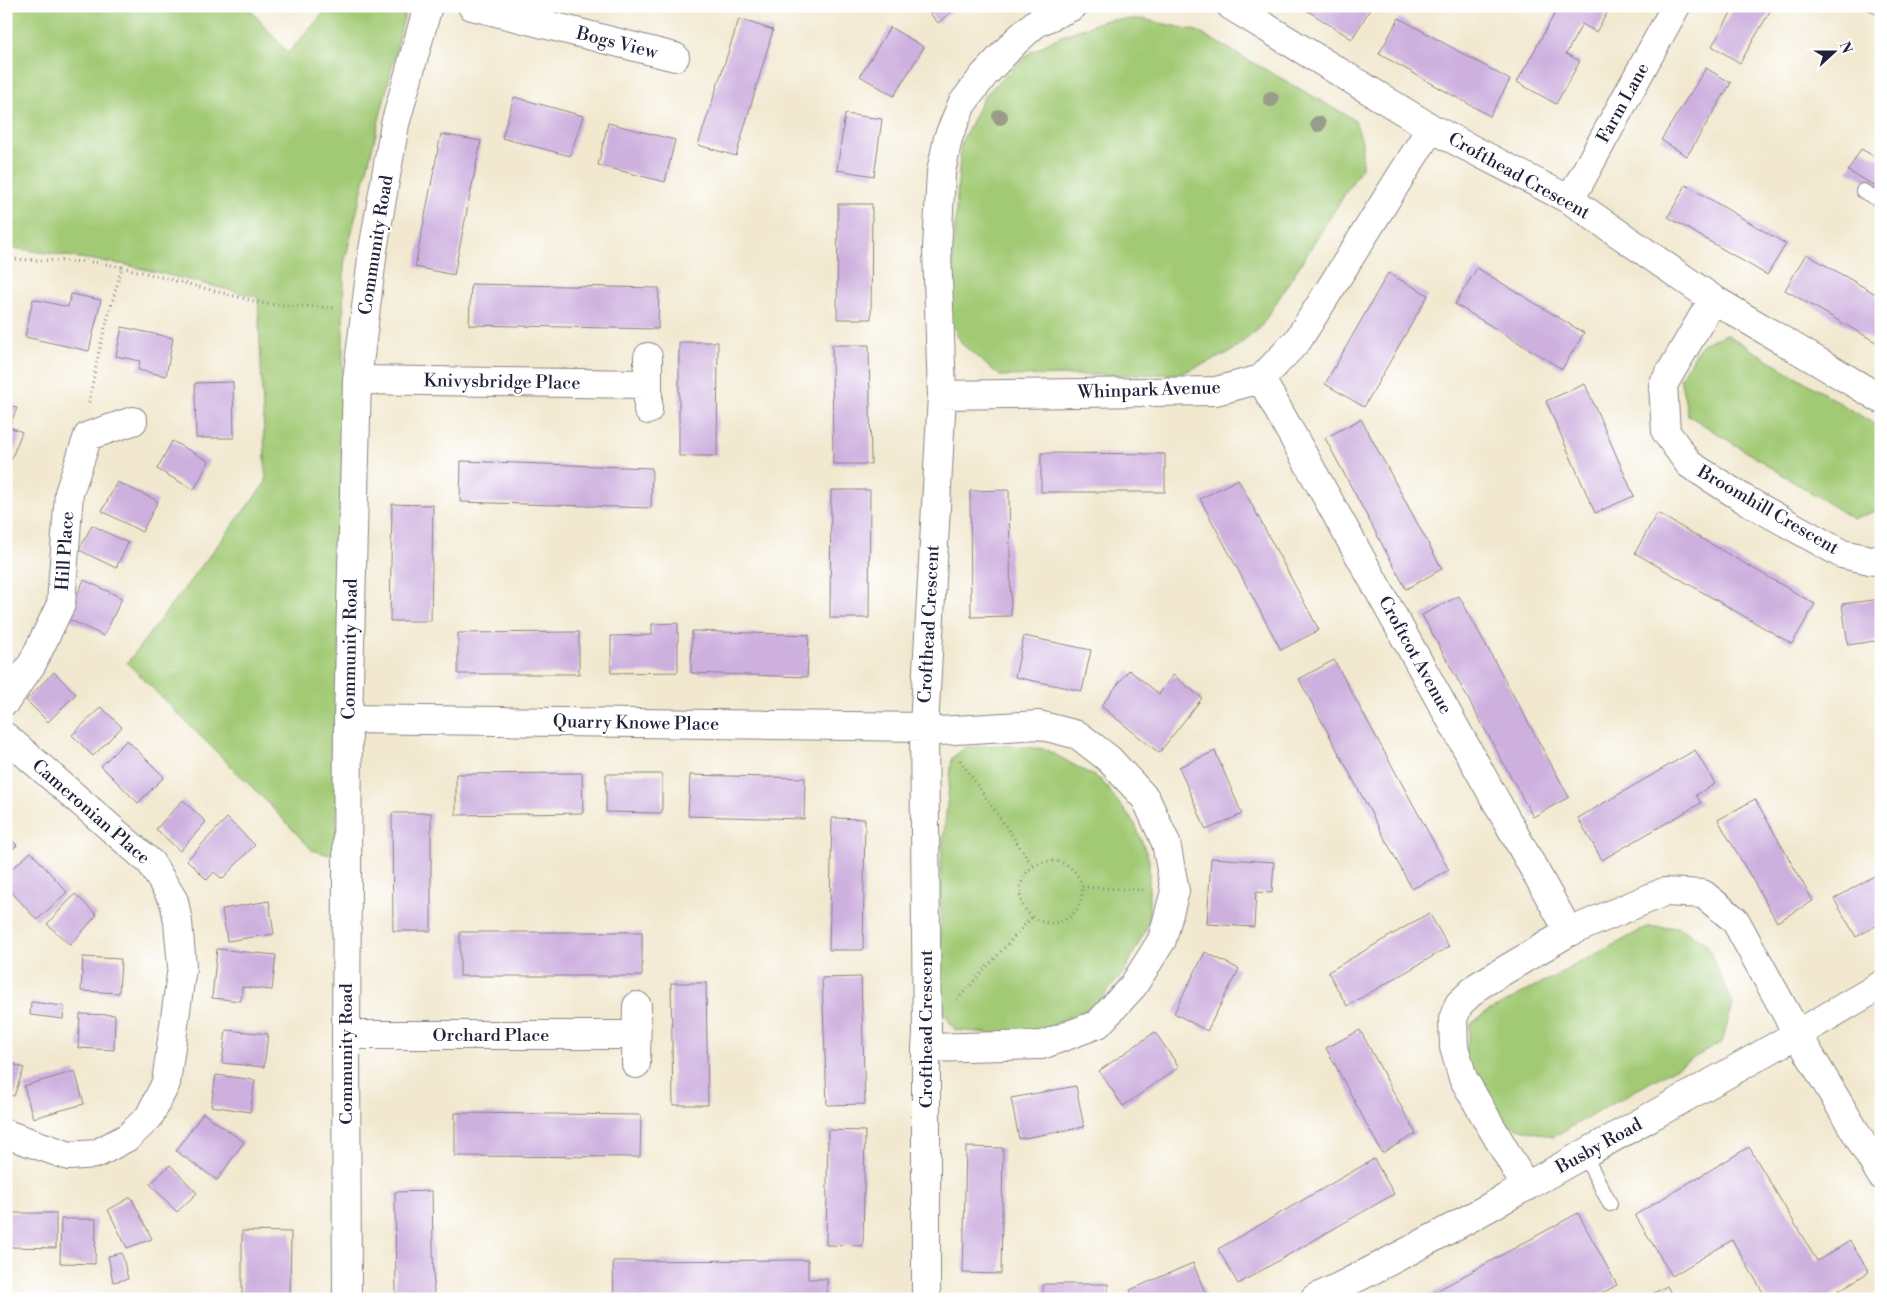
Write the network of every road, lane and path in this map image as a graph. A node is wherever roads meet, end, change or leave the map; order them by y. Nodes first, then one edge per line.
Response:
1 (428, 6) edge
2 (472, 6) edge
3 (1073, 6) edge
4 (1231, 6) edge
5 (1676, 6) edge
6 (676, 57) dead end
7 (1431, 128) junction
8 (1863, 191) dead end
9 (1570, 200) junction
10 (1881, 201) edge
11 (6, 259) edge
12 (122, 267) junction
13 (1713, 299) junction
14 (365, 310) junction
15 (648, 357) dead end
16 (1262, 379) junction
17 (357, 380) junction
18 (942, 395) junction
19 (1881, 399) edge
20 (133, 421) dead end
21 (88, 436) junction
22 (1881, 557) edge
23 (6, 701) edge
24 (348, 719) junction
25 (932, 729) junction
26 (6, 737) edge
27 (1033, 866) junction
28 (1082, 887) junction
29 (1175, 891) junction
30 (1032, 917) junction
31 (1569, 932) junction
32 (1881, 985) edge
33 (638, 1006) dead end
34 (346, 1035) junction
35 (636, 1035) junction
36 (1798, 1035) junction
37 (927, 1041) junction
38 (636, 1064) dead end
39 (6, 1134) edge
40 (1584, 1154) junction
41 (1881, 1175) edge
42 (1526, 1187) junction
43 (1610, 1204) dead end
44 (347, 1299) edge
45 (926, 1299) edge
46 (1314, 1299) edge

1 - 14 street, Community Road
2 - 6 street, Bogs View
3 - 18 street, Crofthead Crescent
4 - 7 street, Crofthead Crescent
5 - 9 street, Farm Lane
7 - 9 street, Crofthead Crescent
7 - 16 street
8 - 10 lane
9 - 13 street, Crofthead Crescent
11 - 12 path
12 - 14 path
12 - 21 path
13 - 19 street, Crofthead Crescent
13 - 22 street, Broomhill Crescent
14 - 17 street, Community Road
15 - 17 street, Knivysbridge Place
16 - 18 street, Whinpark Avenue
16 - 31 street, Croftcot Avenue
17 - 24 street, Community Road
18 - 25 street, Crofthead Crescent
20 - 21 street
21 - 23 street, Hill Place
24 - 25 street, Quarry Knowe Place
24 - 34 street, Community Road
25 - 27 path
25 - 29 street, Quarry Knowe Place
25 - 37 street, Crofthead Crescent
26 - 39 street, Cameronian Place
27 - 28 path
27 - 30 path
28 - 29 path
28 - 30 path
29 - 37 street
30 - 37 path
31 - 36 street
31 - 42 street
32 - 36 street, Busby Road
33 - 35 street
34 - 35 street, Orchard Place
34 - 44 street, Community Road
35 - 38 street
36 - 40 street, Busby Road
36 - 41 street
37 - 45 street, Crofthead Crescent
40 - 42 street, Busby Road
40 - 43 lane
42 - 46 street, Busby Road

